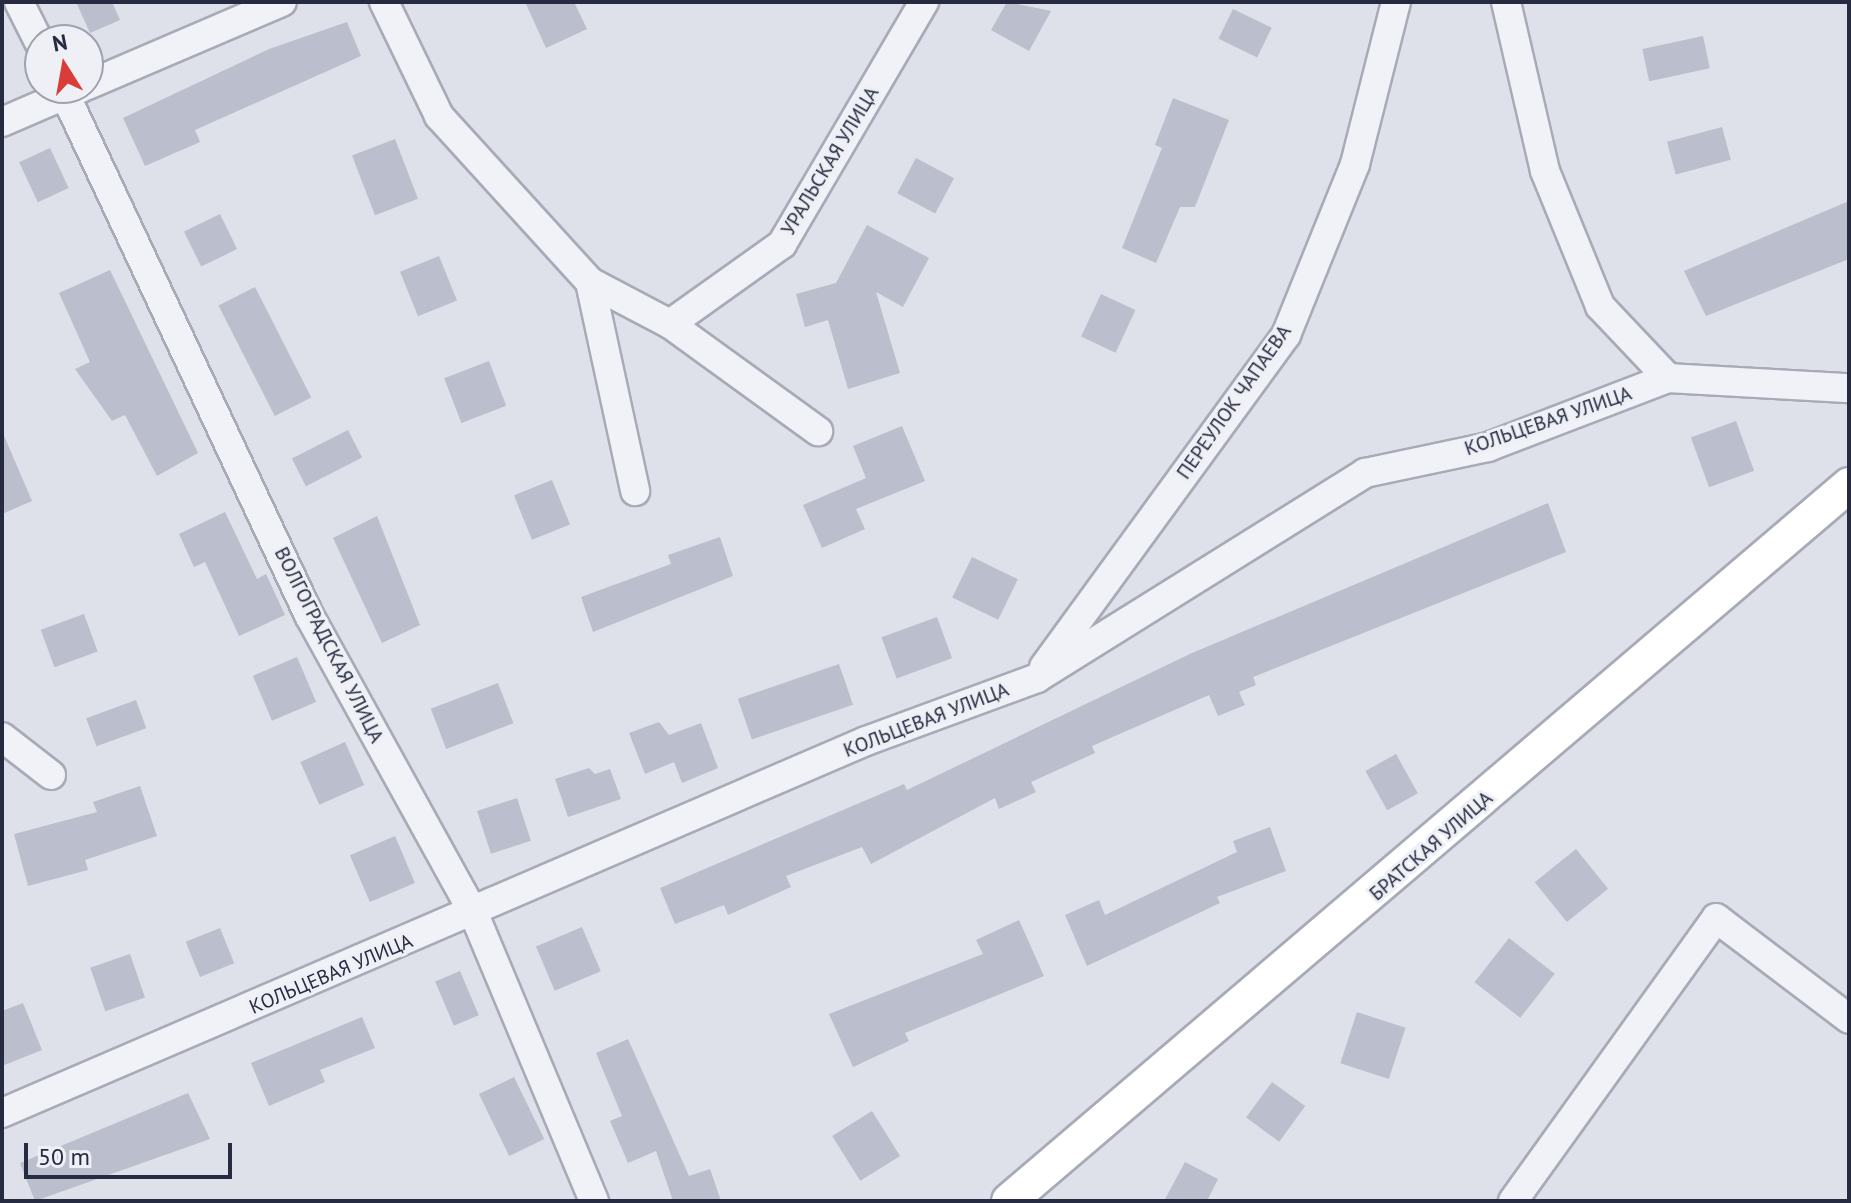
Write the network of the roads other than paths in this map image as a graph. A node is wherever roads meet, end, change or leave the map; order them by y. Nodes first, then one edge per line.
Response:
1 (19, 2) edge
2 (282, 2) edge
3 (384, 2) edge
4 (924, 2) edge
5 (1396, 2) edge
6 (1506, 2) edge
7 (30, 24) edge
8 (104, 76) edge
9 (41, 104) edge
10 (81, 104) edge
11 (2, 122) edge
12 (590, 282) junction
13 (670, 324) junction
14 (1668, 378) junction
15 (1849, 388) edge
16 (818, 431) dead end
17 (1849, 485) edge
18 (635, 491) dead end
19 (1037, 678) junction
20 (2, 737) edge
21 (51, 775) dead end
22 (474, 914) junction
23 (1849, 1019) edge
24 (2, 1113) edge
25 (593, 1201) edge
26 (1009, 1201) edge
27 (1513, 1201) edge

1 - 7 street
2 - 8 street
3 - 12 street
4 - 13 street, УРАЛЬСКАЯ УЛИЦА
5 - 19 street, ПЕРЕУЛОК ЧАПАЕВА
6 - 14 street
9 - 11 street
10 - 22 street, ВОЛГОГРАДСКАЯ УЛИЦА
12 - 13 street
12 - 18 street
13 - 16 street
14 - 15 street, КОЛЬЦЕВАЯ УЛИЦА
14 - 19 street, КОЛЬЦЕВАЯ УЛИЦА
17 - 26 main road, БРАТСКАЯ УЛИЦА
19 - 22 street, КОЛЬЦЕВАЯ УЛИЦА
20 - 21 street
22 - 24 street, КОЛЬЦЕВАЯ УЛИЦА
22 - 25 street, ВОЛГОГРАДСКАЯ УЛИЦА
23 - 27 street

